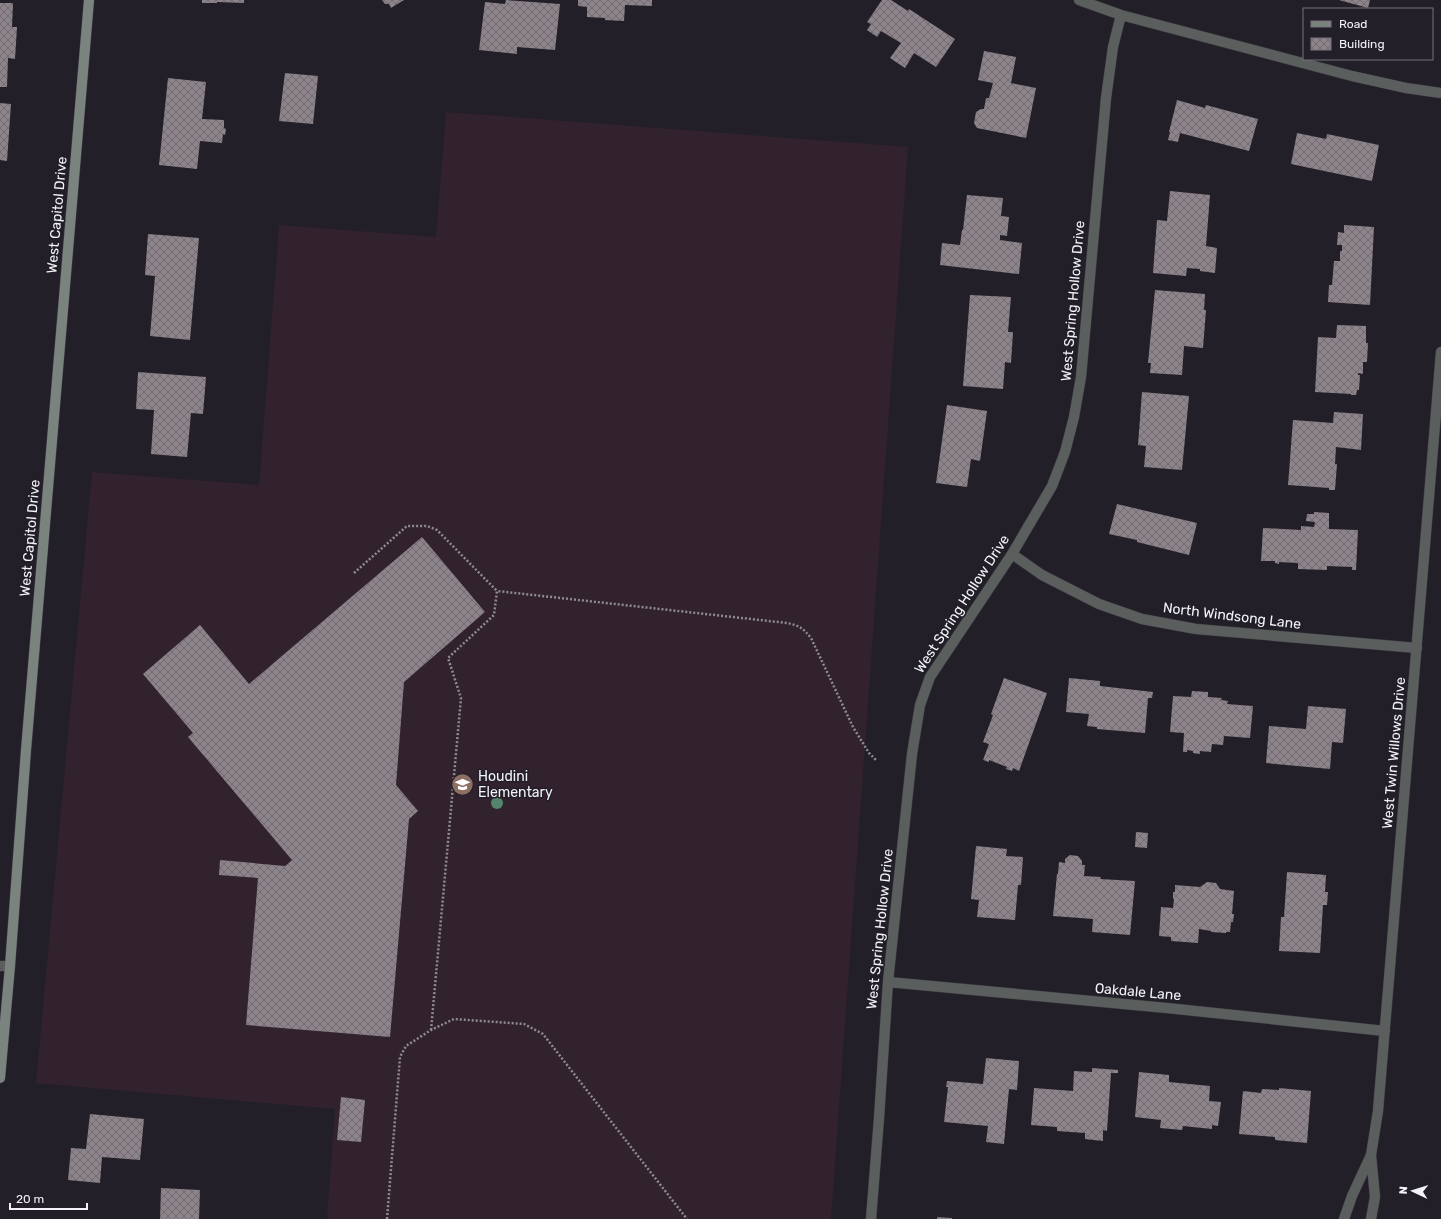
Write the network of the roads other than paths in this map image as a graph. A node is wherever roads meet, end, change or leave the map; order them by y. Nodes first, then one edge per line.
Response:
1 (89, 0) edge
2 (1079, 0) edge
3 (1121, 15) junction
4 (1441, 92) edge
5 (1441, 352) edge
6 (1012, 554) junction
7 (1417, 648) junction
8 (5, 966) edge
9 (888, 982) junction
10 (1385, 1031) junction
11 (0, 1078) edge
12 (1371, 1155) junction
13 (871, 1219) edge
14 (1344, 1219) edge
15 (1371, 1219) edge

1 - 8 street, West Capitol Drive
2 - 3 street
3 - 4 street
3 - 6 street, West Spring Hollow Drive
5 - 7 street, West Twin Willows Drive
6 - 7 street, North Windsong Lane
6 - 9 street, West Spring Hollow Drive
7 - 10 street, West Twin Willows Drive
8 - 11 street, West Capitol Drive
9 - 10 street, Oakdale Lane
9 - 13 street, West Spring Hollow Drive
10 - 12 street, West Twin Willows Drive
12 - 14 street, West Twin Willows Drive
12 - 15 street, West Twin Willows Drive

